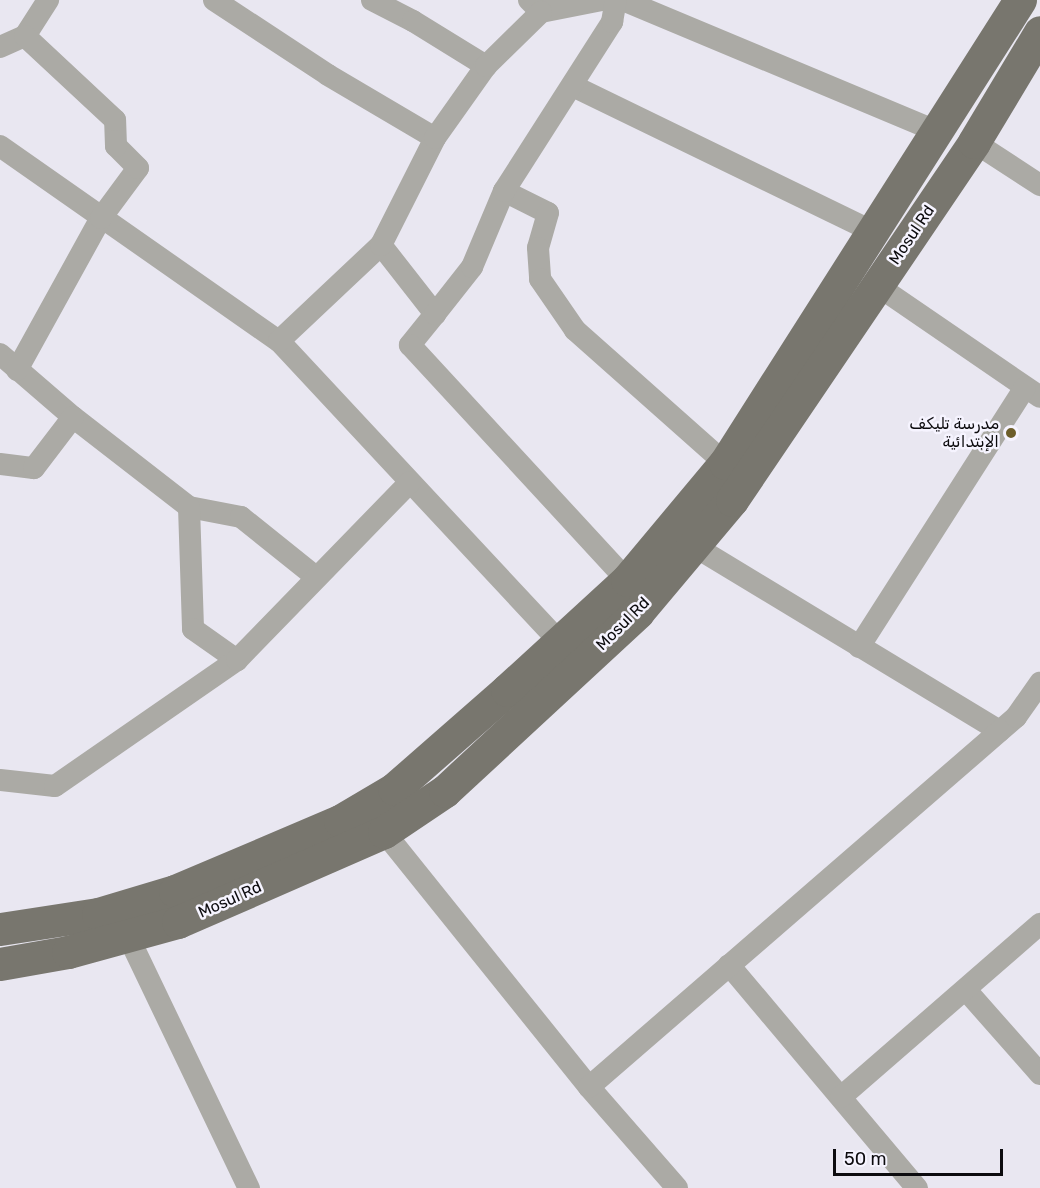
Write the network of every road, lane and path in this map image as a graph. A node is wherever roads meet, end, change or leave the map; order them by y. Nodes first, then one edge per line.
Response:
1 (48, 0) edge
2 (214, 0) edge
3 (372, 0) edge
4 (602, 0) edge
5 (616, 0) edge
6 (623, 0) edge
7 (535, 6) edge
8 (1024, 12) edge
9 (1040, 32) edge
10 (25, 36) junction
11 (0, 47) edge
12 (486, 66) junction
13 (573, 86) junction
14 (936, 131) junction
15 (435, 138) junction
16 (974, 142) junction
17 (0, 146) edge
18 (1040, 185) edge
19 (504, 191) junction
20 (101, 218) junction
21 (870, 230) junction
22 (381, 245) junction
23 (878, 286) junction
24 (435, 314) junction
25 (279, 341) junction
26 (0, 354) edge
27 (17, 370) junction
28 (1033, 392) edge
29 (73, 417) junction
30 (724, 464) junction
31 (0, 465) edge
32 (410, 482) junction
33 (189, 507) junction
34 (694, 546) junction
35 (316, 577) junction
36 (627, 580) junction
37 (559, 641) junction
38 (859, 647) junction
39 (237, 660) junction
40 (1040, 684) edge
41 (507, 690) junction
42 (528, 716) junction
43 (999, 731) junction
44 (0, 780) edge
45 (384, 832) junction
46 (1040, 924) edge
47 (0, 930) edge
48 (128, 936) junction
49 (729, 965) junction
50 (1, 969) edge
51 (966, 990) junction
52 (1040, 1074) edge
53 (589, 1087) junction
54 (841, 1097) junction
55 (668, 1186) edge
56 (249, 1188) edge
57 (917, 1188) edge

1 - 10 street
2 - 15 street
3 - 12 street
4 - 7 street
5 - 13 street
6 - 14 street
7 - 12 street
8 - 14 main road
9 - 16 main road, Mosul Rd
10 - 11 street
10 - 20 street
12 - 15 street
13 - 19 street
13 - 21 street
14 - 21 main road
15 - 22 street
16 - 18 street
16 - 23 main road, Mosul Rd
17 - 20 street
19 - 24 street
19 - 30 street
20 - 25 street
20 - 27 street
21 - 30 main road
22 - 24 street
22 - 25 street
23 - 28 street
23 - 34 main road, Mosul Rd
24 - 36 street
25 - 32 street
26 - 27 street
27 - 29 street
28 - 38 street
29 - 31 street
29 - 33 street
30 - 36 main road
32 - 35 street
32 - 37 street
33 - 35 street
33 - 39 street
34 - 38 street
34 - 42 main road, Mosul Rd
35 - 39 street
36 - 37 main road
37 - 41 main road
38 - 43 street
39 - 44 street
40 - 43 street
41 - 42 main road
41 - 47 main road
42 - 45 main road, Mosul Rd
43 - 49 street
45 - 48 main road, Mosul Rd
45 - 53 street
46 - 51 street
48 - 50 main road, Mosul Rd
48 - 56 street
49 - 53 street
49 - 54 street
51 - 52 street
51 - 54 street
53 - 55 street
54 - 57 street

